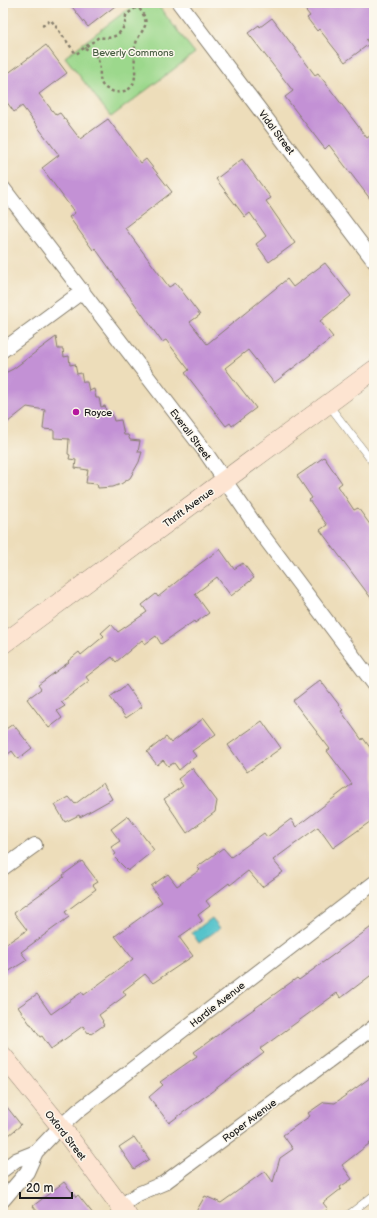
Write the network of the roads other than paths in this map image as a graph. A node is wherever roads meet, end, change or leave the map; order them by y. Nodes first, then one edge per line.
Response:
1 (179, 3) edge
2 (3, 188) edge
3 (374, 261) edge
4 (83, 291) junction
5 (3, 350) edge
6 (374, 370) edge
7 (328, 404) junction
8 (374, 464) edge
9 (225, 480) junction
10 (3, 644) edge
11 (374, 684) edge
12 (35, 845) dead end
13 (3, 868) edge
14 (374, 883) edge
15 (374, 1027) edge
16 (3, 1056) edge
17 (60, 1126) junction
18 (36, 1152) junction
19 (3, 1170) edge
20 (374, 1195) edge
21 (3, 1200) edge
22 (124, 1211) edge
23 (348, 1215) edge

1 - 3 street, Vidal Street
2 - 4 street, Everall Street
4 - 5 street
4 - 9 street, Everall Street
6 - 7 street, Thrift Avenue
7 - 8 lane
7 - 9 street, Thrift Avenue
9 - 10 street, Thrift Avenue
9 - 11 street, Everall Street
12 - 13 street
14 - 17 street, Hardie Avenue
15 - 22 street, Roper Avenue
16 - 17 street, Oxford Street
17 - 18 street, Hardie Avenue
17 - 22 street, Oxford Street
18 - 19 street
18 - 21 street
20 - 23 lane

